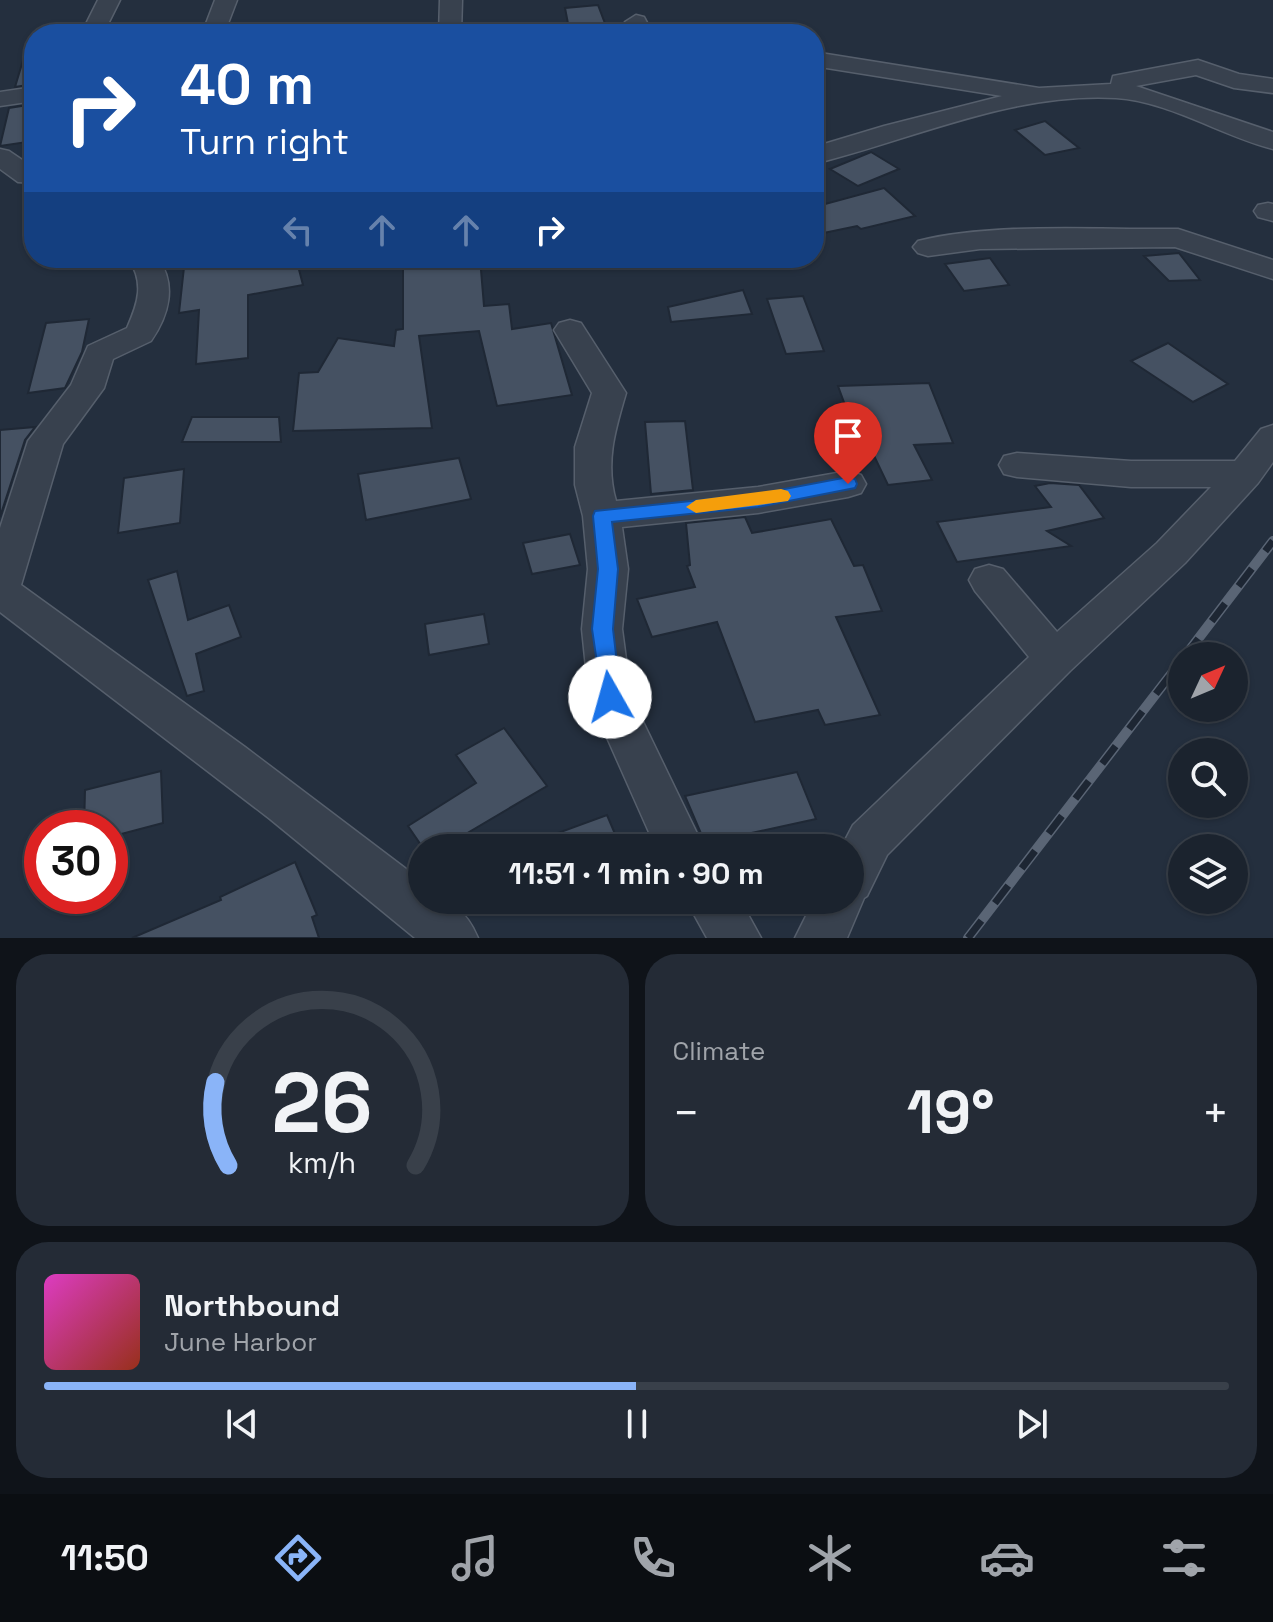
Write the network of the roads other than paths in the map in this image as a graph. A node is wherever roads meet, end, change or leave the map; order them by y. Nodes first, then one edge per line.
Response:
1 (109, 0) edge
2 (226, 0) edge
3 (451, 0) edge
4 (97, 24) edge
5 (217, 24) edge
6 (450, 24) edge
7 (824, 61) edge
8 (1273, 86) edge
9 (1128, 93) junction
10 (1039, 95) junction
11 (24, 96) edge
12 (1, 100) edge
13 (1273, 141) edge
14 (824, 153) edge
15 (0, 157) edge
16 (24, 173) edge
17 (928, 247) dead end
18 (151, 268) edge
19 (1273, 270) edge
20 (570, 330) dead end
21 (1273, 437) edge
22 (1017, 465) dead end
23 (1245, 474) junction
24 (848, 484) dead end
25 (602, 516) junction
26 (989, 580) dead end
27 (0, 590) edge
28 (1055, 659) junction
29 (674, 834) edge
30 (864, 852) edge
31 (720, 914) edge
32 (833, 914) edge
33 (453, 938) edge
34 (736, 938) edge
35 (820, 938) edge

1 - 4 street
2 - 5 street
3 - 6 street
7 - 10 street
8 - 9 street
9 - 10 street
9 - 13 street
10 - 14 street
11 - 12 street
15 - 16 street
17 - 19 street
18 - 27 street
20 - 25 street
21 - 23 street
22 - 23 street
23 - 28 street
24 - 25 street
25 - 29 street
26 - 28 street
27 - 33 street
28 - 30 street
31 - 34 street
32 - 35 street

